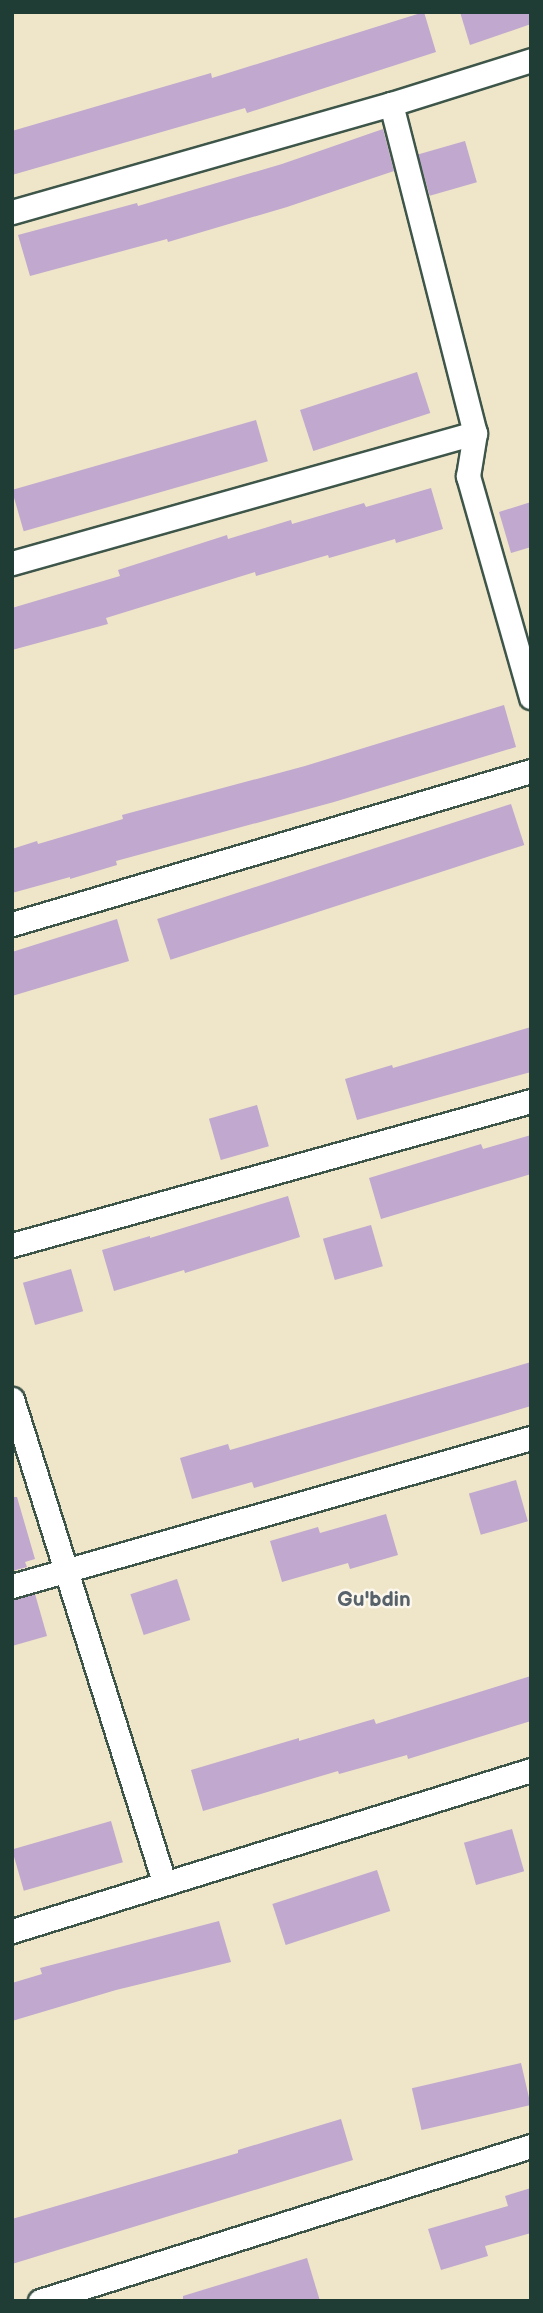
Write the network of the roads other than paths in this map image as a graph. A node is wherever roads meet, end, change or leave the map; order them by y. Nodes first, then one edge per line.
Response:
1 (531, 60) edge
2 (391, 104) junction
3 (12, 212) edge
4 (475, 433) junction
5 (12, 563) edge
6 (531, 696) edge
7 (531, 771) edge
8 (12, 924) edge
9 (531, 1101) edge
10 (12, 1245) edge
11 (12, 1399) edge
12 (531, 1438) edge
13 (66, 1569) junction
14 (12, 1586) edge
15 (531, 1770) edge
16 (164, 1882) junction
17 (12, 1931) edge
18 (531, 2146) edge
19 (40, 2301) edge

1 - 2 street
2 - 3 street
2 - 4 street
4 - 5 street
4 - 6 street
7 - 8 street
9 - 10 street
11 - 13 street
12 - 13 street
13 - 14 street
13 - 16 street
15 - 16 street
16 - 17 street
18 - 19 street

